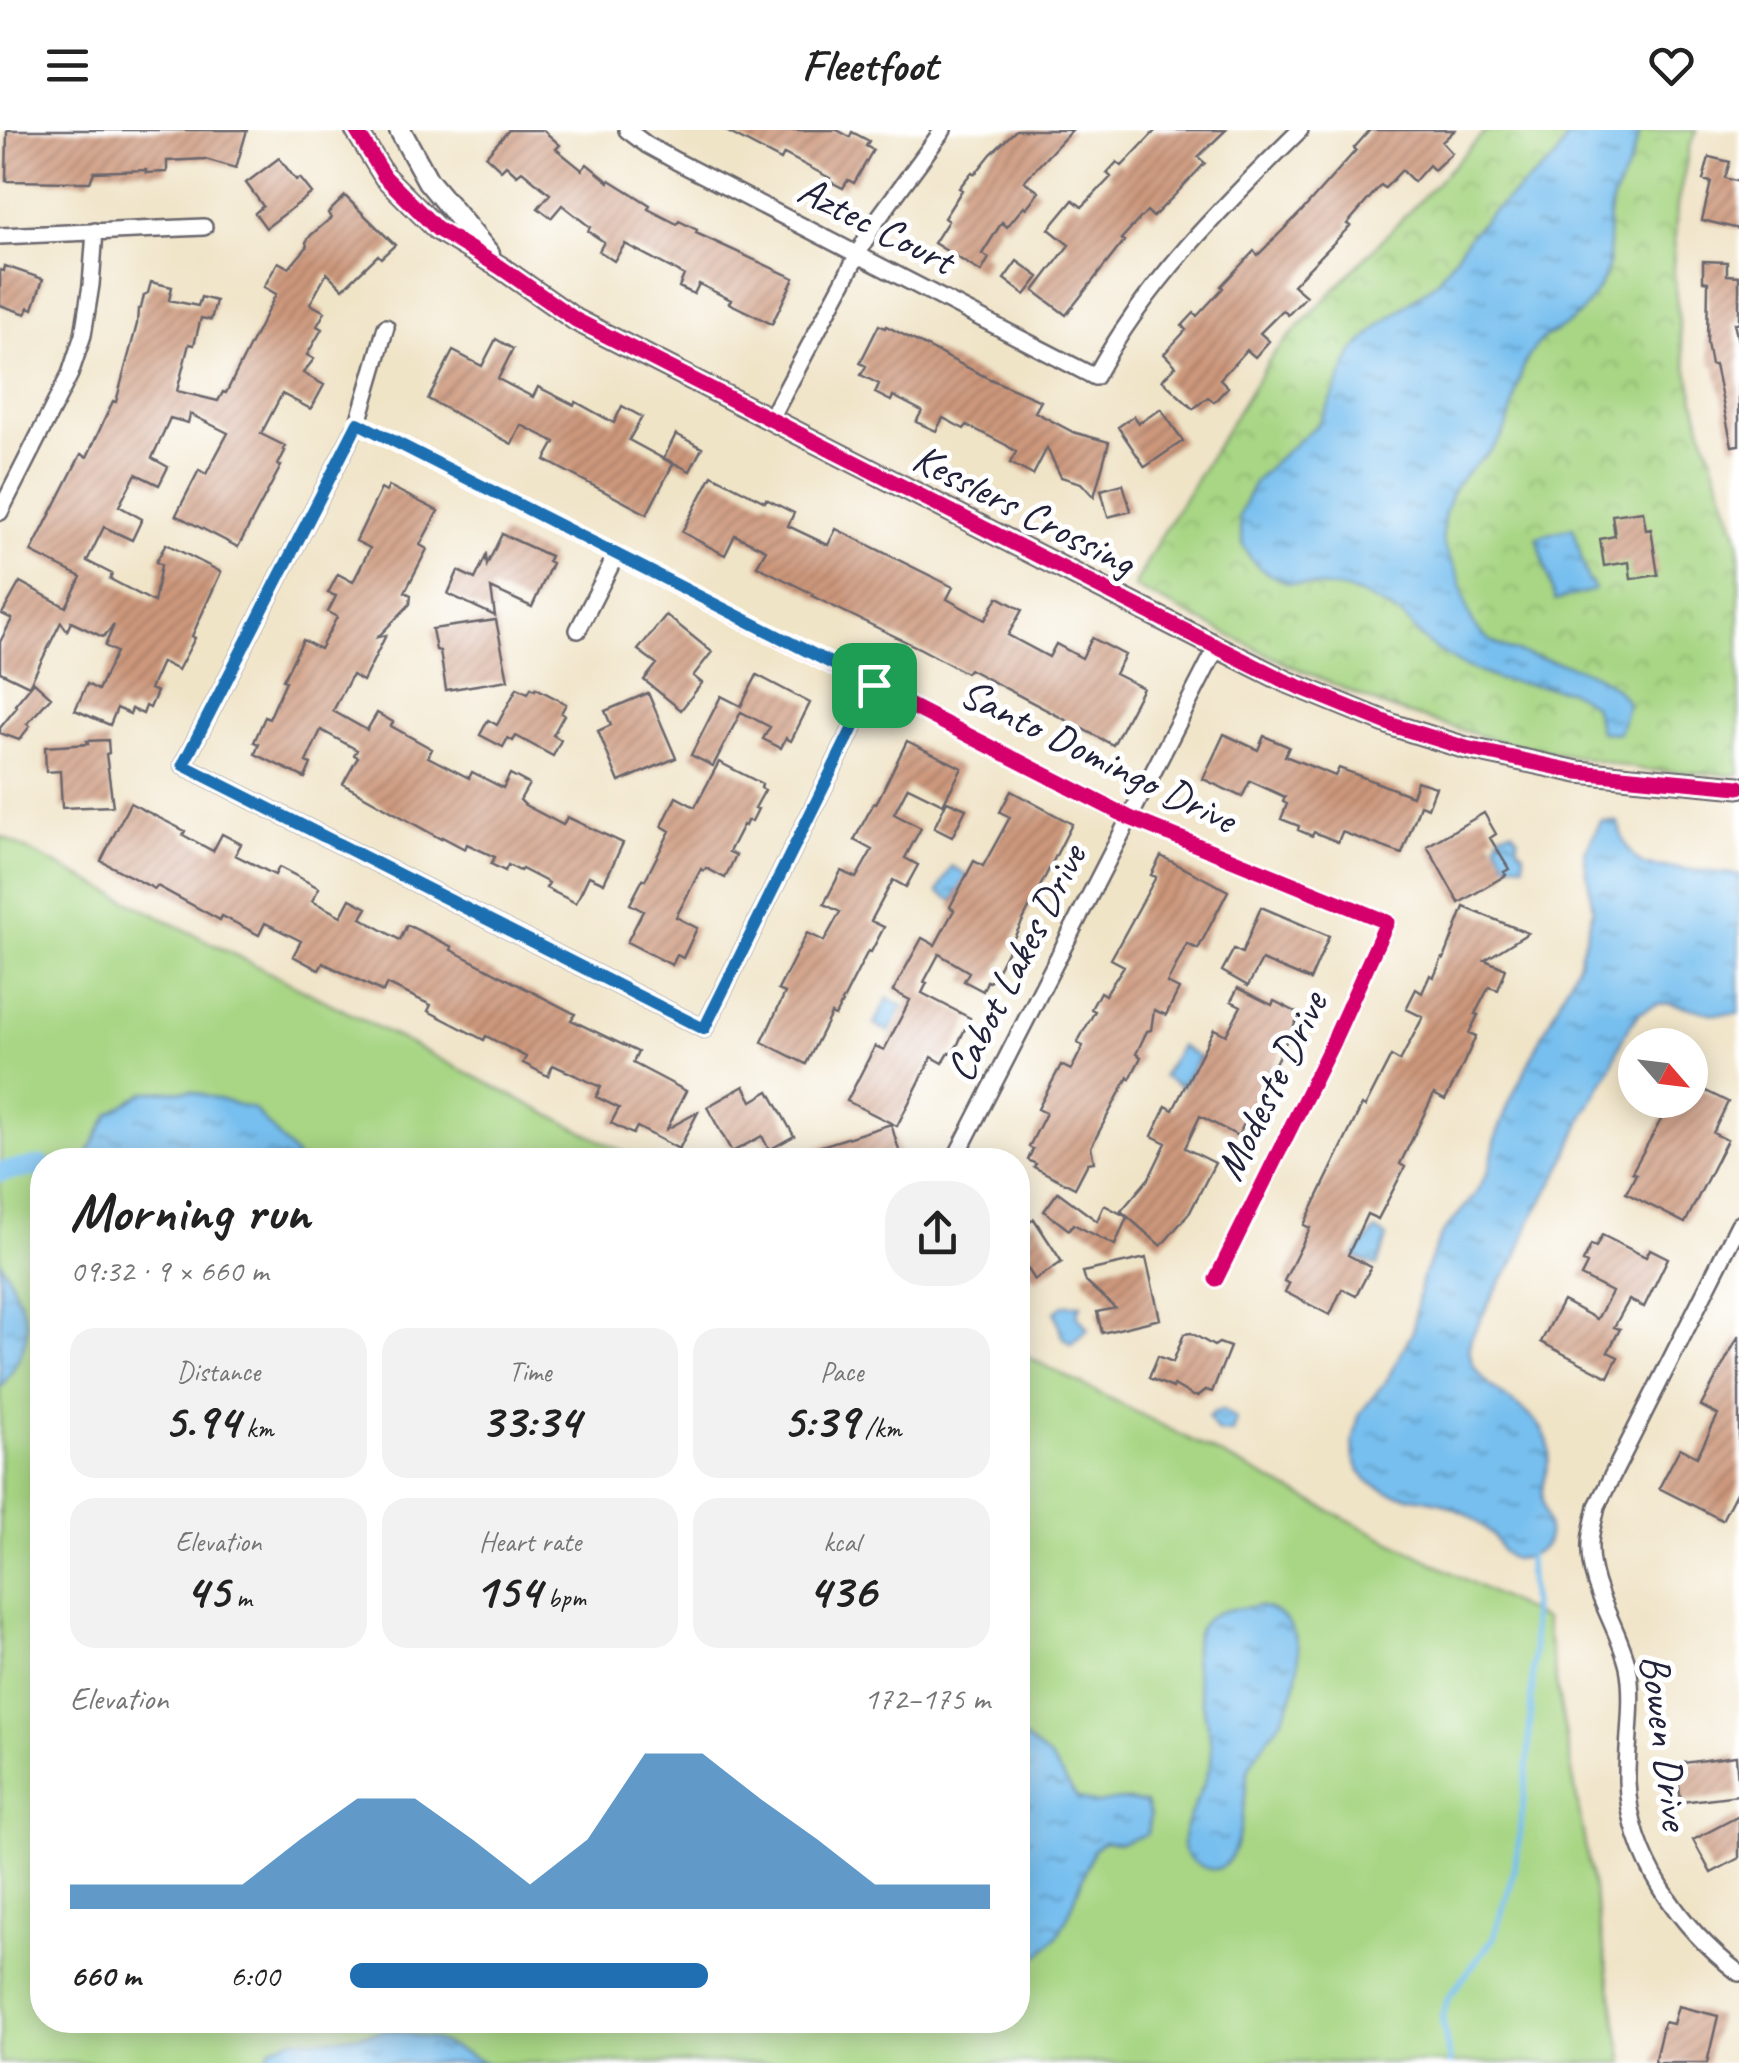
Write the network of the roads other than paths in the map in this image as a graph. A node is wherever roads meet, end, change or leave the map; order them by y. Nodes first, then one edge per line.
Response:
1 (356, 130) edge
2 (400, 130) edge
3 (627, 130) edge
4 (944, 130) edge
5 (1300, 130) edge
6 (204, 227) dead end
7 (95, 231) junction
8 (0, 236) edge
9 (858, 254) junction
10 (500, 267) junction
11 (386, 327) dead end
12 (770, 420) junction
13 (358, 423) junction
14 (0, 512) edge
15 (616, 555) junction
16 (578, 630) dead end
17 (1217, 647) junction
18 (874, 685) junction
19 (1739, 787) edge
20 (1130, 818) junction
21 (1387, 922) joint
22 (961, 1148) edge
23 (1739, 1224) edge
24 (1216, 1280) dead end
25 (1739, 1973) edge

1 - 10 street, Kesslers Crossing
2 - 10 street, Kesslers Crossing
3 - 9 street, Aztec Court
4 - 9 street
5 - 9 street, Aztec Court
6 - 7 street
7 - 8 street
7 - 14 street
9 - 12 street
10 - 12 street, Kesslers Crossing
11 - 13 street
12 - 17 street, Kesslers Crossing
13 - 15 street, Santo Domingo Drive
13 - 18 street
15 - 16 street
15 - 18 street, Santo Domingo Drive
17 - 19 street, Kesslers Crossing
17 - 20 street, Cabot Lakes Drive
18 - 20 street, Santo Domingo Drive
20 - 21 street, Santo Domingo Drive
20 - 22 street, Cabot Lakes Drive
21 - 24 street, Modeste Drive
23 - 25 street, Bowen Drive

